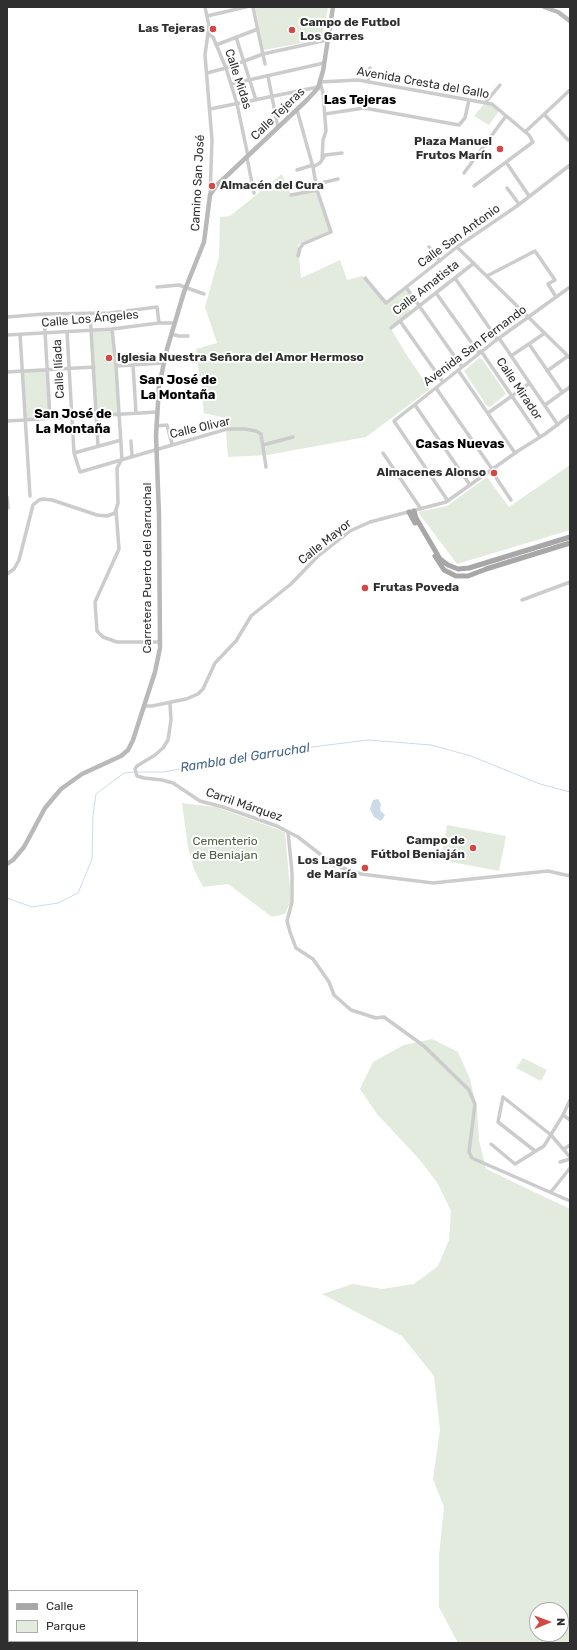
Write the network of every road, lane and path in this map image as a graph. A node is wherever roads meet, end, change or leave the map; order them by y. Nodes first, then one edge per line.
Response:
1 (205, 7) edge
2 (246, 7) edge
3 (253, 7) edge
4 (333, 7) edge
5 (544, 7) edge
6 (207, 16) junction
7 (570, 21) edge
8 (258, 29) junction
9 (208, 34) junction
10 (236, 37) junction
11 (328, 38) junction
12 (350, 39) dead end
13 (216, 45) junction
14 (263, 54) junction
15 (244, 61) junction
16 (324, 63) junction
17 (265, 64) dead end
18 (226, 68) junction
19 (370, 68) dead end
20 (207, 73) junction
21 (268, 76) junction
22 (250, 80) junction
23 (368, 82) junction
24 (231, 84) junction
25 (319, 84) junction
26 (500, 86) dead end
27 (308, 89) junction
28 (570, 90) edge
29 (272, 96) junction
30 (256, 100) junction
31 (307, 100) junction
32 (469, 100) junction
33 (485, 103) junction
34 (237, 104) junction
35 (210, 109) junction
36 (297, 110) junction
37 (325, 114) junction
38 (544, 114) junction
39 (506, 116) junction
40 (278, 128) junction
41 (525, 132) junction
42 (568, 140) dead end
43 (342, 153) dead end
44 (247, 157) junction
45 (322, 160) junction
46 (506, 162) junction
47 (570, 165) edge
48 (313, 166) junction
49 (297, 170) dead end
50 (464, 173) dead end
51 (338, 179) dead end
52 (316, 184) junction
53 (474, 186) dead end
54 (507, 188) dead end
55 (317, 190) junction
56 (254, 193) dead end
57 (210, 195) junction
58 (291, 196) dead end
59 (529, 196) junction
60 (519, 204) junction
61 (429, 247) dead end
62 (457, 247) junction
63 (298, 256) dead end
64 (440, 261) junction
65 (474, 263) junction
66 (487, 276) junction
67 (365, 278) dead end
68 (455, 278) junction
69 (157, 287) dead end
70 (186, 287) junction
71 (406, 287) junction
72 (570, 287) edge
73 (436, 293) junction
74 (204, 294) dead end
75 (556, 297) junction
76 (419, 306) junction
77 (90, 313) junction
78 (44, 314) junction
79 (7, 317) edge
80 (529, 317) junction
81 (400, 321) junction
82 (174, 322) junction
83 (159, 323) junction
84 (390, 328) dead end
85 (112, 329) junction
86 (91, 330) junction
87 (67, 332) junction
88 (45, 333) junction
89 (545, 333) junction
90 (20, 334) junction
91 (171, 334) junction
92 (7, 335) edge
93 (188, 336) dead end
94 (498, 338) junction
95 (528, 344) junction
96 (480, 352) junction
97 (511, 356) junction
98 (569, 357) edge
99 (163, 363) junction
100 (133, 365) junction
101 (116, 366) junction
102 (94, 367) junction
103 (462, 367) junction
104 (69, 368) junction
105 (47, 370) junction
106 (458, 370) junction
107 (22, 371) junction
108 (547, 371) junction
109 (7, 372) edge
110 (443, 382) junction
111 (530, 383) junction
112 (570, 387) edge
113 (436, 388) junction
114 (562, 392) junction
115 (512, 396) junction
116 (414, 405) junction
117 (545, 405) junction
118 (157, 412) junction
119 (136, 413) junction
120 (488, 413) junction
121 (119, 414) junction
122 (96, 415) junction
123 (570, 415) edge
124 (72, 417) junction
125 (50, 418) junction
126 (25, 420) junction
127 (7, 421) edge
128 (558, 425) junction
129 (156, 426) junction
130 (293, 437) dead end
131 (540, 437) junction
132 (120, 440) junction
133 (131, 441) dead end
134 (172, 444) junction
135 (263, 445) junction
136 (98, 446) junction
137 (156, 449) junction
138 (74, 453) junction
139 (383, 453) dead end
140 (515, 453) junction
141 (132, 457) junction
142 (122, 460) junction
143 (266, 467) dead end
144 (491, 470) junction
145 (470, 485) junction
146 (30, 496) dead end
147 (7, 497) edge
148 (511, 500) dead end
149 (448, 501) junction
150 (8, 508) edge
151 (421, 509) junction
152 (116, 510) junction
153 (411, 512) junction
154 (570, 537) edge
155 (570, 543) edge
156 (472, 567) junction
157 (489, 568) junction
158 (7, 574) edge
159 (570, 582) edge
160 (522, 600) dead end
161 (160, 642) junction
162 (170, 702) junction
163 (145, 706) junction
164 (288, 832) junction
165 (7, 864) edge
166 (570, 876) edge
167 (570, 1100) edge
168 (563, 1116) junction
169 (570, 1120) edge
170 (551, 1135) junction
171 (491, 1144) dead end
172 (570, 1145) edge
173 (564, 1149) junction
174 (535, 1151) junction
175 (569, 1159) edge
176 (560, 1162) dead end
177 (570, 1164) edge
178 (570, 1168) edge
179 (551, 1192) junction
180 (570, 1201) edge

1 - 6 street, Camino San José
2 - 6 street
3 - 8 street
4 - 11 main road, Calle Tejeras
5 - 7 main road
6 - 9 street, Camino San José
8 - 10 street
8 - 14 street
9 - 13 street, Calle Midas
9 - 20 street, Camino San José
10 - 13 street
10 - 15 street
11 - 12 street
11 - 14 street
11 - 16 main road, Calle Tejeras
13 - 18 street, Calle Midas
14 - 15 street
14 - 17 street
15 - 18 street
15 - 22 street
16 - 21 street
16 - 25 main road, Calle Tejeras
18 - 20 street
18 - 24 street, Calle Midas
19 - 23 street
20 - 35 street, Camino San José
21 - 22 street
21 - 29 street
22 - 24 street
22 - 30 street
23 - 25 street, Avenida Cresta del Gallo
23 - 32 street, Avenida Cresta del Gallo
24 - 34 street, Calle Midas
25 - 27 street, Avenida Cresta del Gallo
25 - 31 main road, Calle Tejeras
25 - 37 street
26 - 33 street
27 - 29 street, Avenida Cresta del Gallo
27 - 31 street
28 - 38 street
29 - 30 street, Avenida Cresta del Gallo
29 - 40 street
30 - 34 street, Avenida Cresta del Gallo
31 - 36 main road, Calle Tejeras
32 - 33 street, Avenida Cresta del Gallo
32 - 37 street
33 - 39 street, Avenida Cresta del Gallo
34 - 35 street, Avenida Cresta del Gallo
34 - 44 street, Calle Midas
35 - 57 street, Camino San José
36 - 40 main road, Calle Tejeras
36 - 48 street
37 - 45 street
38 - 41 street
38 - 42 street
39 - 41 street, Avenida Cresta del Gallo
39 - 50 street
40 - 44 main road, Calle Tejeras
41 - 46 street, Avenida Cresta del Gallo
43 - 45 street
44 - 56 street, Calle Midas
44 - 57 main road, Calle Tejeras
45 - 48 street
46 - 53 street
46 - 59 street
47 - 59 street, Calle San Antonio
48 - 49 street
48 - 52 street
51 - 52 street
52 - 55 street
54 - 60 street
55 - 58 street
55 - 63 street
57 - 70 main road, Camino San José
59 - 60 street, Calle San Antonio
60 - 62 street, Calle San Antonio
61 - 64 street
62 - 64 street, Calle San Antonio
62 - 65 street
64 - 71 street, Calle San Antonio
65 - 66 street
65 - 68 street, Calle Amatista
66 - 75 street
66 - 80 street
67 - 71 street, Calle San Antonio
68 - 73 street, Calle Amatista
68 - 94 street
69 - 70 street
70 - 74 street
70 - 82 main road, Camino San José
71 - 76 street
72 - 75 street, Avenida San Fernando
73 - 76 street, Calle Amatista
73 - 96 street, Calle Mirador
75 - 80 street, Avenida San Fernando
76 - 81 street, Calle Amatista
76 - 103 street
77 - 78 street
77 - 83 street
77 - 86 street
78 - 79 street
78 - 88 street
80 - 89 street
80 - 94 street, Avenida San Fernando
81 - 84 street, Calle Amatista
81 - 110 street
82 - 83 street, Calle Los Ángeles
82 - 91 main road, Camino San José
83 - 85 street, Calle Los Ángeles
85 - 86 street, Calle Los Ángeles
85 - 101 street
86 - 87 street, Calle Los Ángeles
86 - 102 street
87 - 88 street, Calle Los Ángeles
87 - 104 street, Calle Ilíada
88 - 90 street, Calle Los Ángeles
88 - 105 street
89 - 95 street
89 - 98 street
90 - 92 street, Calle Los Ángeles
90 - 107 street
91 - 93 street
91 - 99 main road, Camino San José
94 - 96 street, Avenida San Fernando
94 - 97 street
95 - 97 street
95 - 108 street
96 - 103 street, Avenida San Fernando
96 - 115 street, Calle Mirador
97 - 111 street
98 - 108 street
99 - 100 street
99 - 118 main road, Camino San José
100 - 101 street
100 - 119 street
101 - 121 street
102 - 104 street
102 - 122 street
103 - 106 street, Avenida San Fernando
104 - 105 street
104 - 124 street, Calle Ilíada
105 - 107 street
105 - 125 street
106 - 110 street, Avenida San Fernando
106 - 120 street
107 - 109 street
107 - 126 street
108 - 114 street
110 - 113 street, Avenida San Fernando
111 - 115 street
111 - 117 street
112 - 114 street
113 - 116 street, Avenida San Fernando
113 - 144 street
114 - 117 street
115 - 120 street
115 - 131 street, Calle Mirador
116 - 145 street
116 - 149 street, Avenida San Fernando
117 - 128 street
118 - 119 street
118 - 129 main road, Camino San José
119 - 121 street
120 - 140 street
121 - 122 street
121 - 132 street
122 - 124 street
122 - 136 street
123 - 128 street, Calle Mayor
124 - 125 street
124 - 138 street, Calle Ilíada
125 - 126 street
126 - 127 street
126 - 146 street
128 - 131 street, Calle Mayor
129 - 134 street
129 - 137 main road, Camino San José
130 - 135 street
131 - 140 street, Calle Mayor
132 - 136 street
132 - 142 street
133 - 141 street
134 - 135 street, Calle Olivar
134 - 137 street, Calle Olivar
135 - 143 street, Calle Olivar
136 - 138 street
137 - 141 street, Calle Olivar
137 - 161 main road, Carretera Puerto del Garruchal
138 - 142 street, Calle Ilíada
139 - 151 street
140 - 144 street, Calle Mayor
141 - 142 street, Calle Olivar
142 - 152 street
144 - 145 street, Calle Mayor
144 - 148 street
145 - 149 street, Calle Mayor
147 - 150 street
149 - 151 street, Calle Mayor
151 - 153 street, Calle Mayor
152 - 158 street
152 - 161 street
153 - 156 main road
153 - 157 main road
153 - 162 street, Calle Mayor
154 - 156 main road
155 - 157 main road
156 - 157 main road
159 - 160 street
161 - 163 main road, Carretera Puerto del Garruchal
162 - 163 street, Calle Mayor
162 - 164 street, Carril Márquez
163 - 165 main road, Carretera Puerto del Garruchal
164 - 166 street, Carril Márquez
164 - 179 street
167 - 168 street
168 - 169 street
168 - 170 street
170 - 173 street
170 - 174 street
170 - 174 street
171 - 174 street
172 - 173 street
173 - 175 street
175 - 176 street
175 - 177 street
178 - 179 street
179 - 180 street

